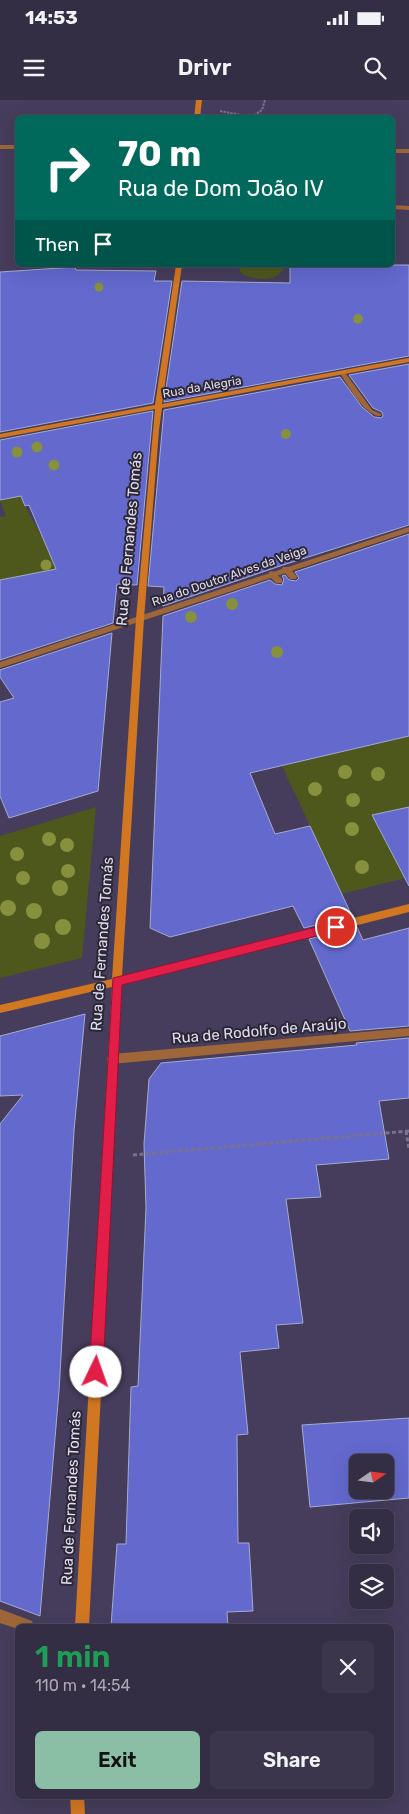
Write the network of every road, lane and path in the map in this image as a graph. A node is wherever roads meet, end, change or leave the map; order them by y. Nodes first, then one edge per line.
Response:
1 (200, 100) edge
2 (265, 100) edge
3 (198, 110) junction
4 (197, 115) edge
5 (237, 115) edge
6 (255, 115) edge
7 (0, 147) edge
8 (15, 148) edge
9 (395, 151) edge
10 (409, 151) edge
11 (395, 207) edge
12 (409, 208) edge
13 (178, 267) edge
14 (409, 360) edge
15 (342, 372) junction
16 (159, 406) junction
17 (380, 415) dead end
18 (0, 436) edge
19 (409, 530) edge
20 (286, 569) junction
21 (272, 574) junction
22 (293, 577) dead end
23 (279, 582) dead end
24 (140, 619) junction
25 (0, 665) edge
26 (409, 908) edge
27 (117, 982) junction
28 (0, 1009) edge
29 (409, 1032) edge
30 (112, 1059) junction
31 (407, 1131) edge
32 (409, 1149) edge
33 (107, 1158) junction
34 (0, 1616) edge
35 (22, 1624) edge
36 (82, 1624) edge
37 (77, 1799) edge
38 (78, 1814) edge

1 - 3 main road
2 - 6 path
3 - 4 main road
3 - 5 path
7 - 8 street
9 - 10 street
11 - 12 street
13 - 16 main road, Rua de Fernandes Tomás
14 - 15 main road, Rua da Alegria
15 - 16 main road, Rua da Alegria
15 - 17 street
16 - 18 main road, Rua da Alegria
16 - 24 main road, Rua de Fernandes Tomás
19 - 20 street, Rua do Doutor Alves da Veiga
20 - 21 street, Rua do Doutor Alves da Veiga
20 - 22 street
21 - 23 street
21 - 24 street, Rua do Doutor Alves da Veiga
24 - 25 street, Rua do Doutor Alves da Veiga
24 - 27 main road, Rua de Fernandes Tomás
26 - 27 main road
27 - 28 main road
27 - 30 main road, Rua de Fernandes Tomás
29 - 30 street, Rua de Rodolfo de Araújo
30 - 33 main road, Rua de Fernandes Tomás
31 - 32 path
31 - 33 path
33 - 36 main road, Rua de Fernandes Tomás
34 - 35 street
37 - 38 main road

